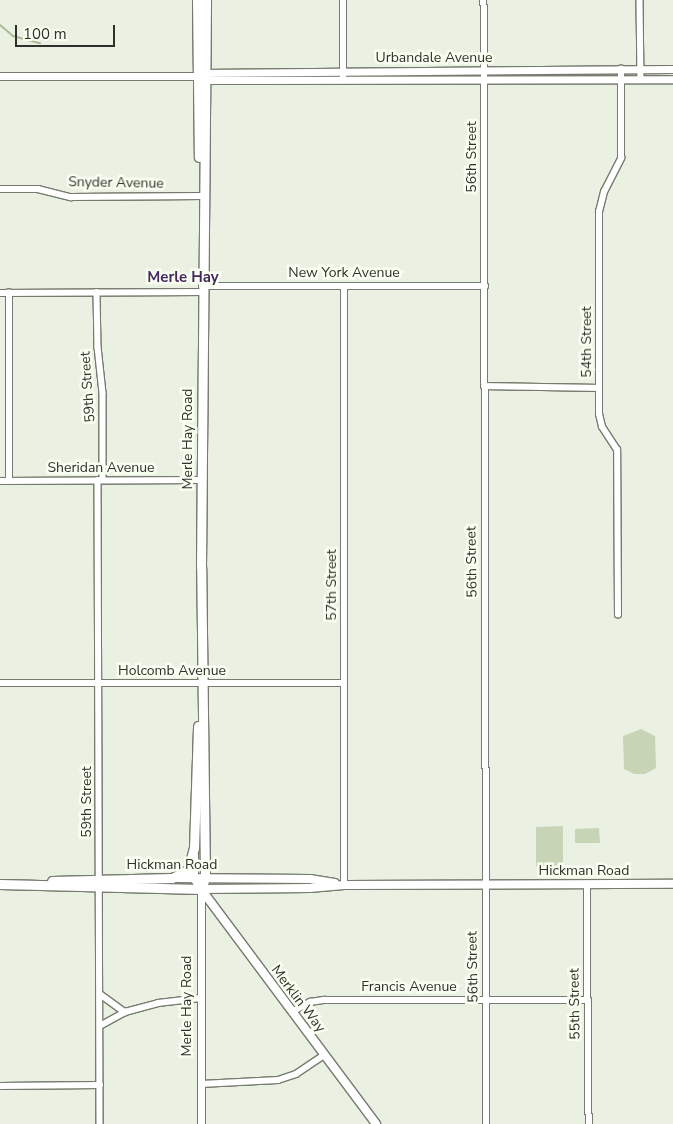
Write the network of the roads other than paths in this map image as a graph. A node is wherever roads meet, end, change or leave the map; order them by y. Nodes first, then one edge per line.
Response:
1 (197, 0) edge
2 (206, 0) edge
3 (343, 0) edge
4 (484, 0) edge
5 (640, 0) edge
6 (621, 69) junction
7 (641, 69) junction
8 (673, 69) edge
9 (343, 70) junction
10 (484, 70) junction
11 (0, 76) edge
12 (203, 76) junction
13 (621, 79) junction
14 (673, 79) edge
15 (343, 80) junction
16 (485, 80) junction
17 (641, 80) junction
18 (0, 189) edge
19 (202, 196) junction
20 (344, 286) junction
21 (485, 286) junction
22 (202, 289) junction
23 (97, 292) junction
24 (0, 293) edge
25 (9, 293) junction
26 (484, 386) junction
27 (599, 388) junction
28 (9, 480) junction
29 (100, 480) junction
30 (201, 480) junction
31 (0, 481) edge
32 (618, 615) dead end
33 (0, 683) edge
34 (99, 683) junction
35 (201, 683) junction
36 (344, 683) junction
37 (194, 848) junction
38 (172, 878) junction
39 (194, 878) junction
40 (205, 878) junction
41 (0, 883) edge
42 (99, 884) junction
43 (344, 884) junction
44 (484, 884) junction
45 (587, 884) junction
46 (673, 884) edge
47 (201, 889) junction
48 (100, 994) junction
49 (201, 998) junction
50 (486, 999) junction
51 (588, 1000) junction
52 (125, 1012) junction
53 (292, 1012) junction
54 (100, 1026) junction
55 (324, 1055) junction
56 (201, 1084) junction
57 (100, 1085) junction
58 (0, 1086) edge
59 (100, 1124) edge
60 (201, 1124) edge
61 (376, 1124) edge
62 (487, 1124) edge
63 (589, 1124) edge

1 - 12 main road, Merle Hay Road
2 - 12 main road, Merle Hay Road
3 - 9 street
4 - 10 street, 56th Street
5 - 7 street
6 - 7 street, Urbandale Avenue
6 - 10 street, Urbandale Avenue
6 - 13 street, 54th Street
7 - 8 street, Urbandale Avenue
7 - 17 street
9 - 10 street, Urbandale Avenue
9 - 12 street, Urbandale Avenue
9 - 15 street
10 - 16 street, 56th Street
11 - 12 street, Urbandale Avenue
12 - 15 street, Urbandale Avenue
12 - 19 main road, Merle Hay Road
13 - 16 street, Urbandale Avenue
13 - 17 street, Urbandale Avenue
13 - 27 street, 54th Street
14 - 17 street, Urbandale Avenue
15 - 16 street, Urbandale Avenue
16 - 21 street, 56th Street
18 - 19 street, Snyder Avenue
19 - 22 main road, Merle Hay Road
20 - 21 street, New York Avenue
20 - 22 street, New York Avenue
20 - 36 street, 57th Street
21 - 26 street, 56th Street
22 - 23 street, New York Avenue
22 - 30 main road, Merle Hay Road
23 - 25 street, New York Avenue
23 - 29 street, 59th Street
24 - 25 street, New York Avenue
25 - 28 street
26 - 27 street
26 - 44 street, 56th Street
27 - 32 street, 54th Street
28 - 29 street, Sheridan Avenue
28 - 31 street, Sheridan Avenue
29 - 30 street, Sheridan Avenue
29 - 34 street, 59th Street
30 - 35 main road, Merle Hay Road
33 - 34 street, Holcomb Avenue
34 - 35 street, Holcomb Avenue
34 - 42 street, 59th Street
35 - 36 street, Holcomb Avenue
35 - 37 main road, Merle Hay Road
35 - 40 main road, Merle Hay Road
36 - 43 street, 57th Street
37 - 38 main road
37 - 39 main road, Merle Hay Road
38 - 39 main road, Hickman Road
38 - 42 main road, Hickman Road
39 - 40 main road, Hickman Road
39 - 47 main road
40 - 43 main road, Hickman Road
40 - 47 main road, Merle Hay Road
41 - 42 main road, Hickman Road
42 - 47 main road, Hickman Road
42 - 48 street, 59th Street
43 - 44 main road, Hickman Road
43 - 47 main road, Hickman Road
44 - 45 main road, Hickman Road
44 - 50 street, 56th Street
45 - 46 main road, Hickman Road
45 - 51 street, 55th Street
47 - 49 street, Merle Hay Road
47 - 53 main road, Merklin Way
48 - 52 street
48 - 54 street, 59th Street
49 - 52 street
49 - 56 street, Merle Hay Road
50 - 51 street, Francis Avenue
50 - 53 street, Francis Avenue
50 - 62 street, 56th Street
51 - 63 street, 55th Street
52 - 54 street
53 - 55 main road, Merklin Way
54 - 57 street, 59th Street
55 - 56 street
55 - 61 main road, Merklin Way
56 - 60 street, Merle Hay Road
57 - 58 street
57 - 59 street, 59th Street

